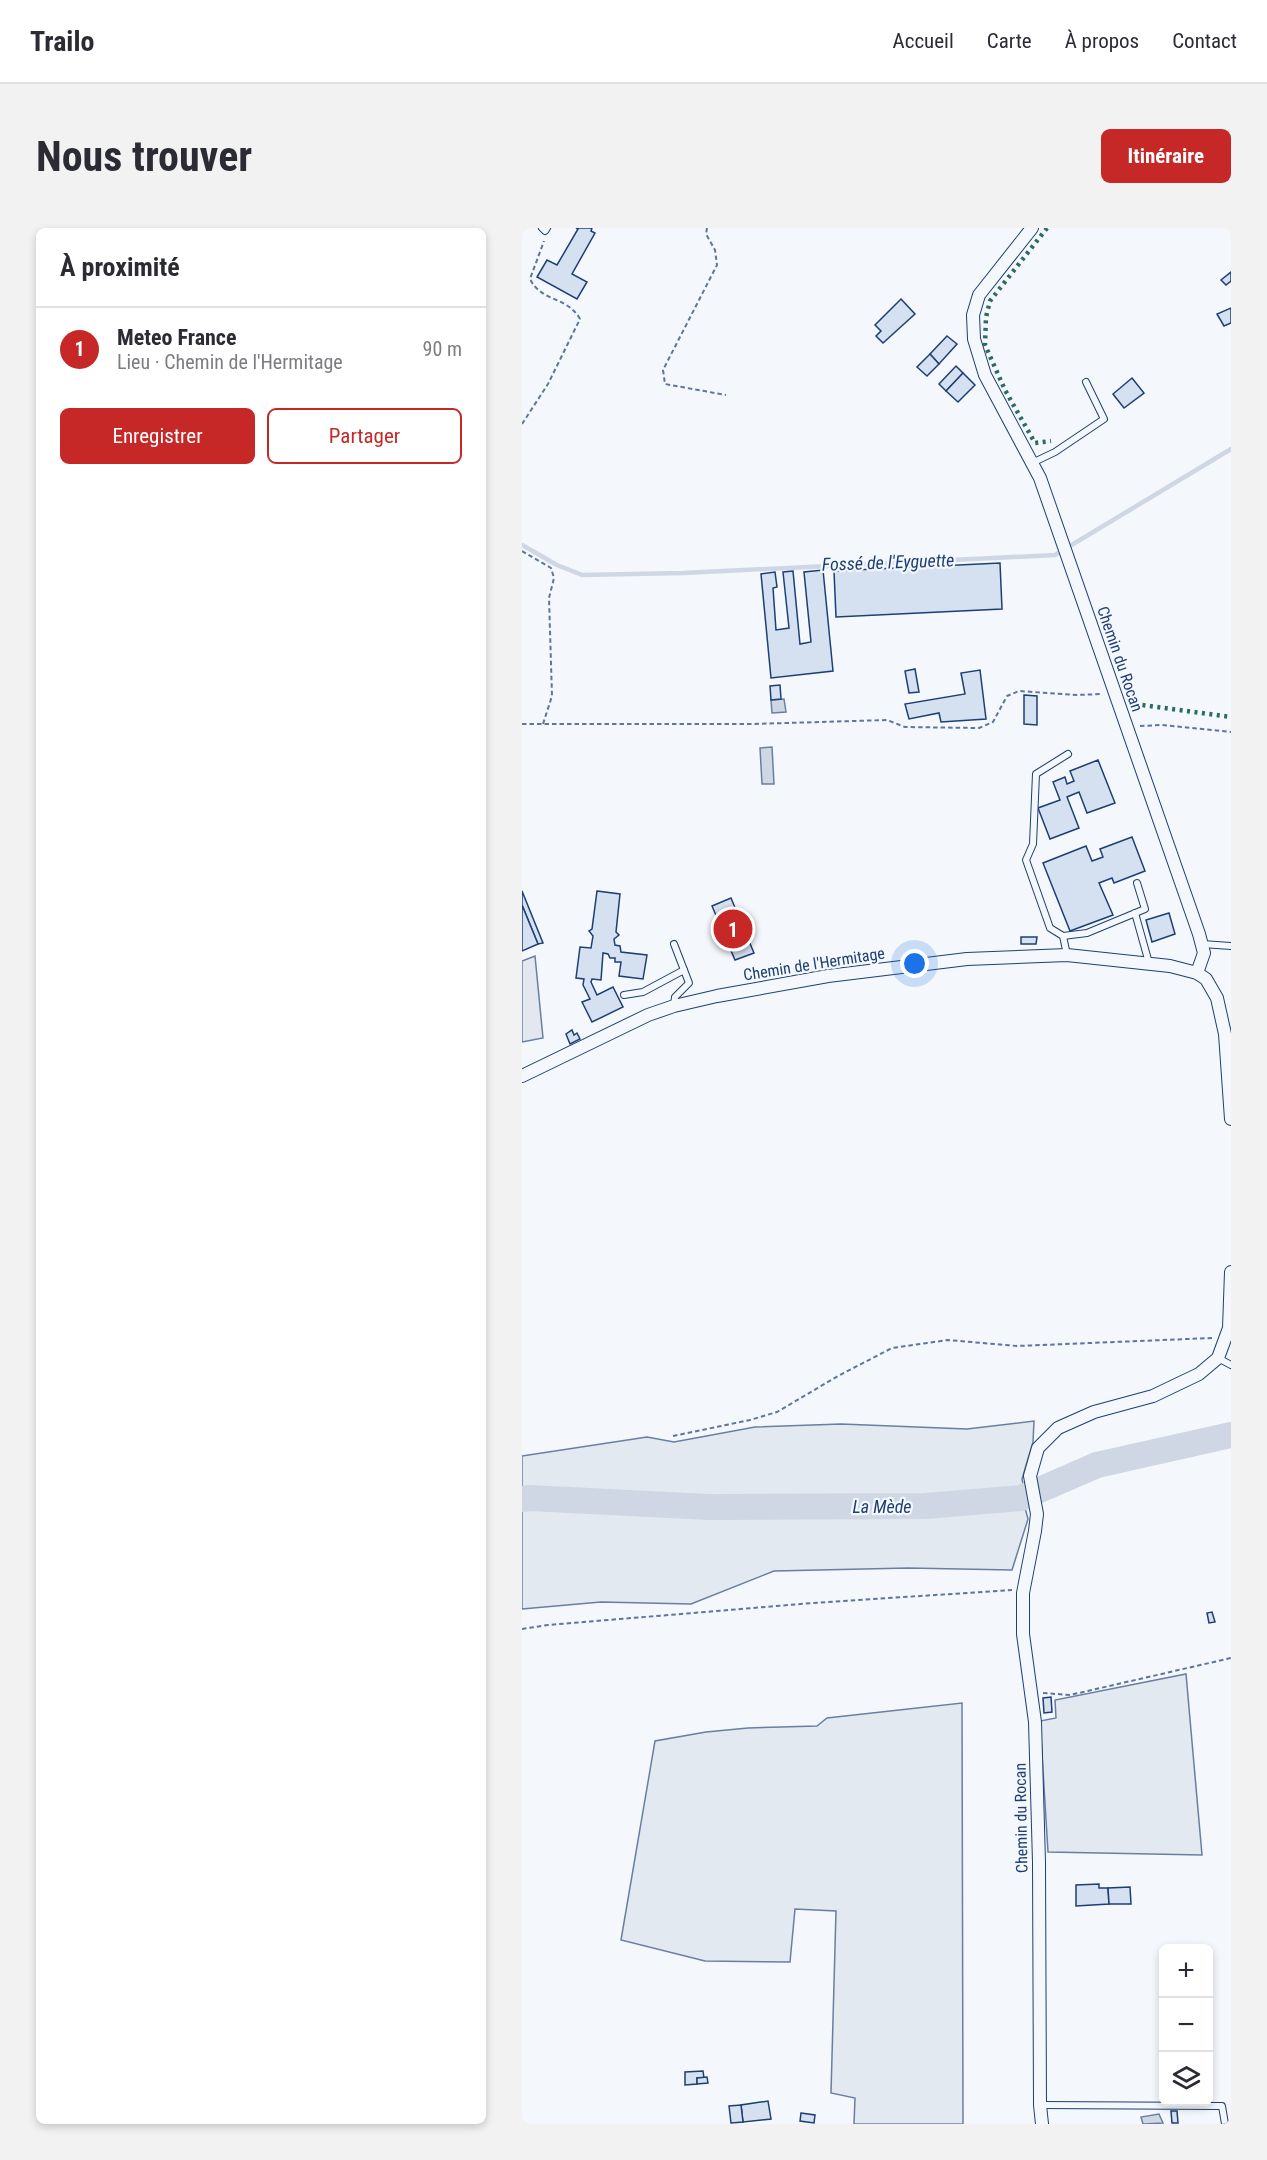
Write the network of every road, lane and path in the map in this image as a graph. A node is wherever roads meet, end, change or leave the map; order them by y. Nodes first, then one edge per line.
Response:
1 (707, 228) edge
2 (1032, 228) edge
3 (545, 229) edge
4 (1086, 382) dead end
5 (726, 395) dead end
6 (522, 424) edge
7 (1032, 463) junction
8 (522, 551) edge
9 (1114, 694) junction
10 (522, 724) edge
11 (543, 724) junction
12 (1125, 726) junction
13 (1231, 732) edge
14 (1068, 754) dead end
15 (1137, 883) dead end
16 (1135, 913) junction
17 (1063, 936) junction
18 (674, 944) dead end
19 (1202, 944) junction
20 (1231, 945) edge
21 (1067, 955) junction
22 (1149, 963) junction
23 (684, 970) junction
24 (1197, 973) junction
25 (624, 995) dead end
26 (674, 1006) junction
27 (1228, 1034) edge
28 (522, 1076) edge
29 (1231, 1118) edge
30 (1231, 1272) edge
31 (1226, 1335) junction
32 (1218, 1358) junction
33 (1231, 1365) edge
34 (674, 1436) dead end
35 (1023, 1593) junction
36 (522, 1629) edge
37 (1231, 1658) edge
38 (1031, 1692) junction
39 (1040, 2105) junction
40 (1042, 2124) edge
41 (1225, 2124) edge

1 - 5 path
2 - 7 street, Chemin du Rocan
3 - 6 path
4 - 7 lane
7 - 9 street, Chemin du Rocan
8 - 11 path
9 - 11 path
9 - 12 street, Chemin du Rocan
10 - 11 path
12 - 13 path
12 - 19 street, Chemin du Rocan
14 - 17 lane
15 - 16 lane
16 - 17 lane
16 - 22 lane
17 - 21 lane
18 - 23 lane
19 - 20 lane
19 - 24 street, Chemin du Rocan
21 - 22 street, Chemin de l'Hermitage
21 - 26 street, Chemin de l'Hermitage
22 - 24 street, Chemin de l'Hermitage
23 - 25 lane
23 - 26 lane
24 - 27 street
26 - 28 street, Chemin de l'Hermitage
27 - 29 street
30 - 31 street
31 - 32 street
31 - 34 path
32 - 33 lane
32 - 35 street, Chemin du Rocan
35 - 36 path
35 - 38 street, Chemin du Rocan
37 - 38 path
38 - 39 street, Chemin du Rocan
39 - 40 street, Chemin du Rocan
39 - 41 lane

